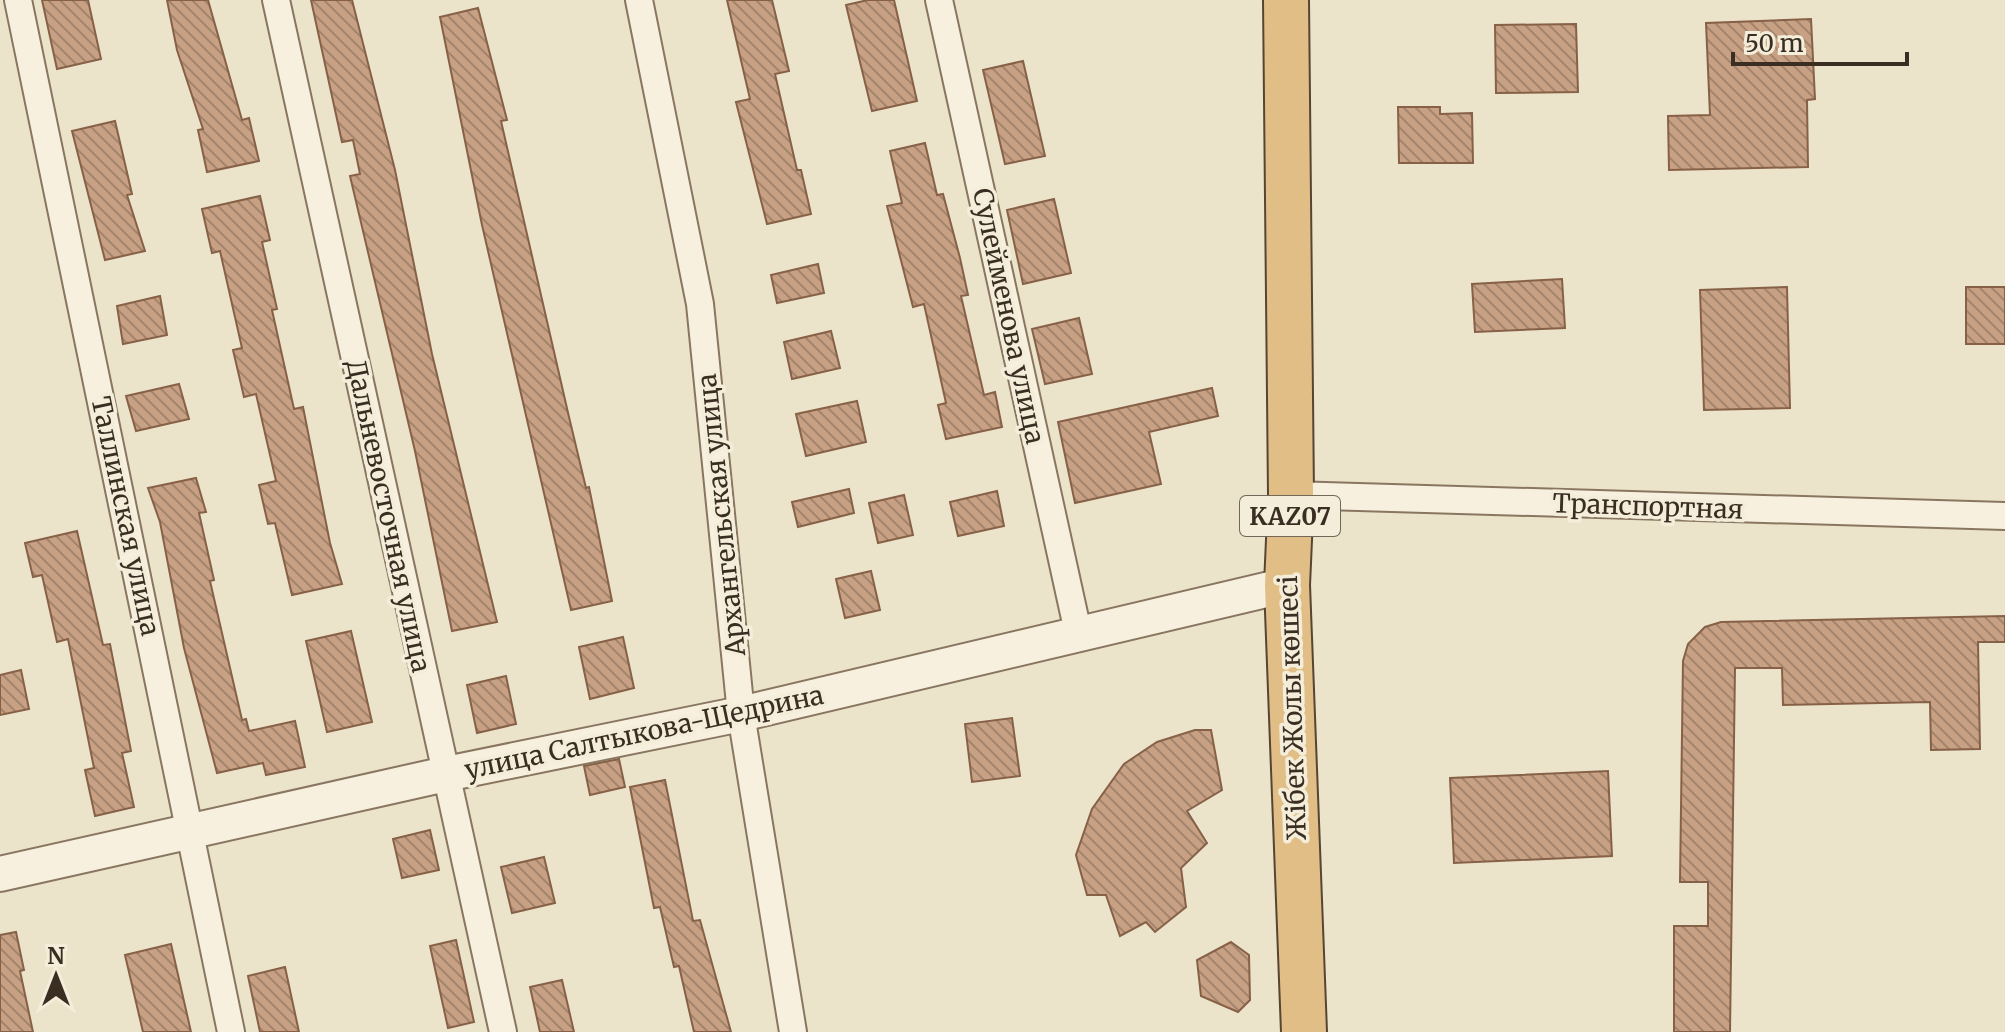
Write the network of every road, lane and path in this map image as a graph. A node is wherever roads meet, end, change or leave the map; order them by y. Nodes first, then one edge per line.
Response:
1 (18, 0) edge
2 (276, 0) edge
3 (639, 0) edge
4 (939, 0) edge
5 (1286, 0) edge
6 (1291, 495) junction
7 (2005, 516) edge
8 (1287, 585) junction
9 (1078, 632) junction
10 (741, 714) junction
11 (446, 774) junction
12 (192, 831) junction
13 (0, 874) edge
14 (231, 1032) edge
15 (503, 1032) edge
16 (793, 1032) edge
17 (1304, 1032) edge

1 - 12 street, Таллинская улица
2 - 11 street, Дальневосточная улица
3 - 10 street, Архангельская улица
4 - 9 street, Сулейменова улица
5 - 6 highway, Жібек Жолы көшесі / KAZ07
6 - 7 street, Транспортная
6 - 8 highway, Жібек Жолы көшесі / KAZ07
8 - 9 street, улица Салтыкова-Щедрина
8 - 17 highway, Жібек Жолы көшесі / KAZ07
9 - 10 street, улица Салтыкова-Щедрина
10 - 11 street, улица Салтыкова-Щедрина
10 - 16 street, Архангельская улица
11 - 12 street, улица Салтыкова-Щедрина
11 - 15 street, Дальневосточная улица
12 - 13 street, улица Салтыкова-Щедрина
12 - 14 street, Таллинская улица

